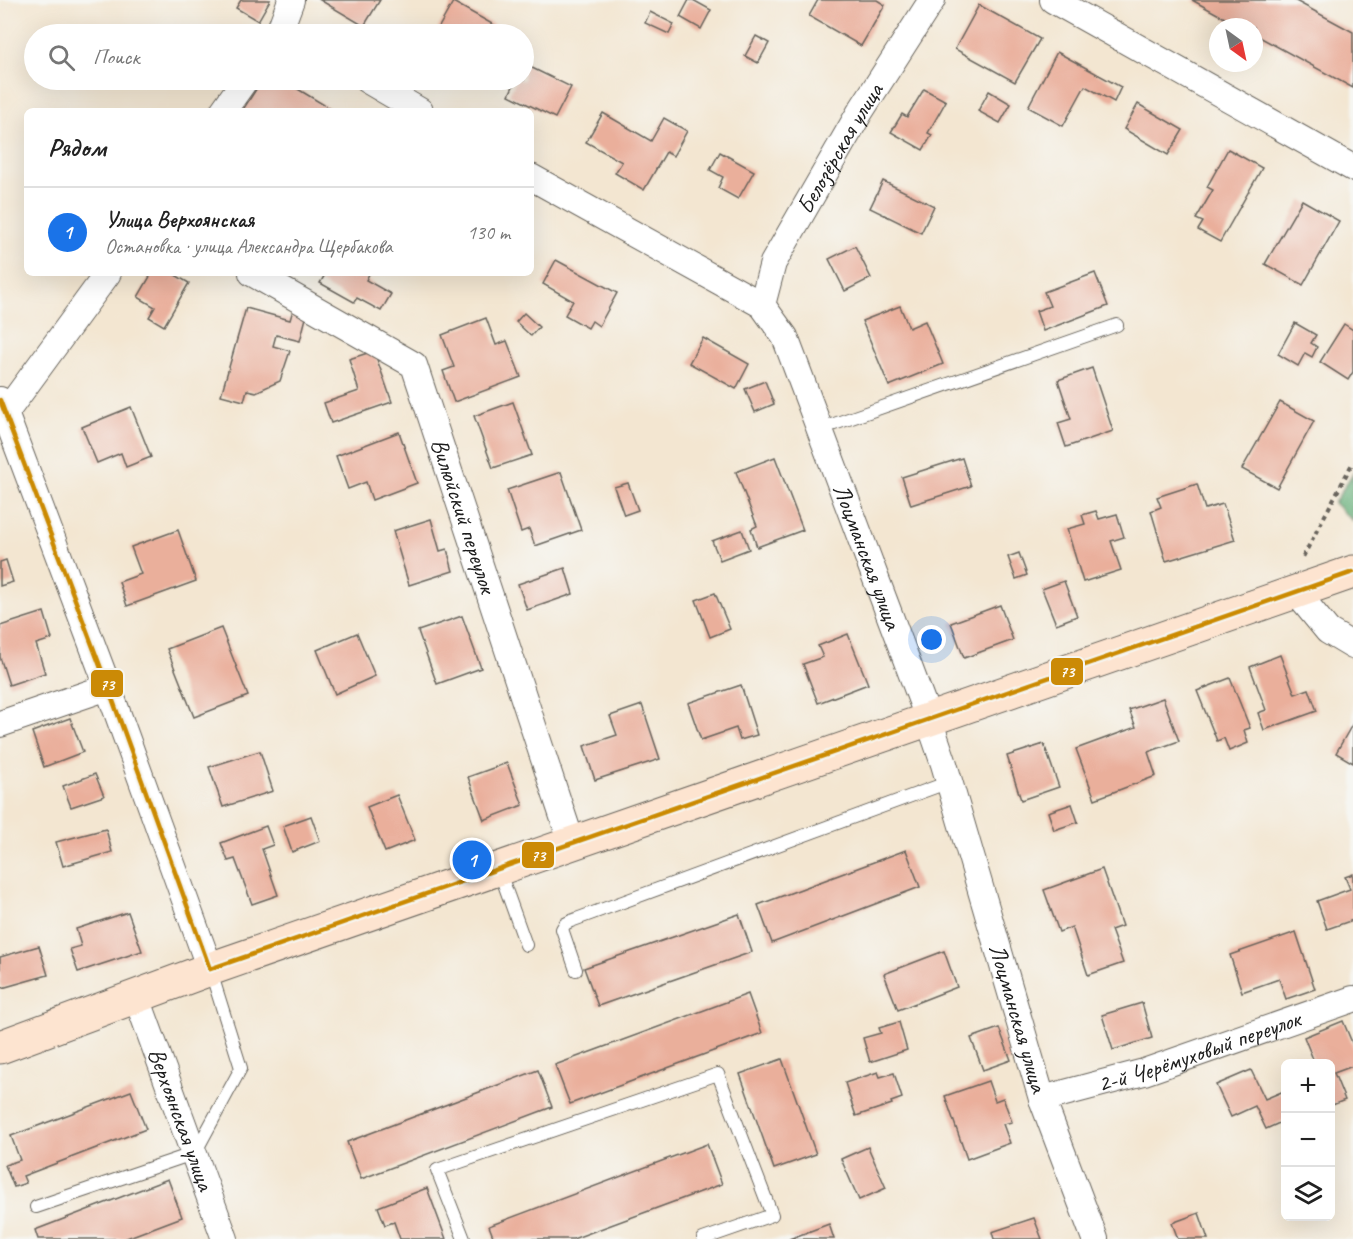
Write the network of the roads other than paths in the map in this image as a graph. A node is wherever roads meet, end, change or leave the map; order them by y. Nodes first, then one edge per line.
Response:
1 (291, 0) edge
2 (932, 0) edge
3 (1053, 0) edge
4 (285, 24) edge
5 (238, 90) edge
6 (384, 90) edge
7 (225, 108) edge
8 (415, 108) edge
9 (1353, 168) edge
10 (534, 179) edge
11 (106, 276) edge
12 (257, 276) edge
13 (762, 305) junction
14 (1117, 325) dead end
15 (2, 408) edge
16 (820, 429) junction
17 (1353, 572) edge
18 (1296, 592) junction
19 (1353, 646) edge
20 (108, 687) junction
21 (929, 720) junction
22 (0, 724) edge
23 (949, 782) junction
24 (572, 844) junction
25 (498, 869) junction
26 (526, 945) dead end
27 (210, 969) junction
28 (576, 970) dead end
29 (137, 998) junction
30 (1353, 999) edge
31 (0, 1047) edge
32 (1042, 1099) junction
33 (195, 1153) junction
34 (36, 1207) dead end
35 (225, 1239) edge
36 (464, 1239) edge
37 (703, 1239) edge
38 (1095, 1239) edge

1 - 4 street
2 - 13 street, Белозёрская улица
3 - 9 street
5 - 7 street
6 - 8 street
10 - 13 street, Лоцманская улица
11 - 15 street
12 - 24 street, Вилюйский переулок
13 - 16 street, Лоцманская улица
14 - 16 lane
15 - 20 street
16 - 21 street, Лоцманская улица
17 - 18 street
18 - 19 street
18 - 21 street
20 - 22 street
20 - 27 street
21 - 23 street, Лоцманская улица
21 - 24 street
23 - 28 lane
23 - 32 street, Лоцманская улица
24 - 25 street
25 - 26 lane
25 - 27 street
27 - 29 street
27 - 33 lane
29 - 31 street
29 - 33 street, Верхоянская улица
30 - 32 street, 2-й Черёмуховый переулок
32 - 38 street, Лоцманская улица
33 - 34 lane
33 - 35 street, Верхоянская улица
36 - 37 lane

